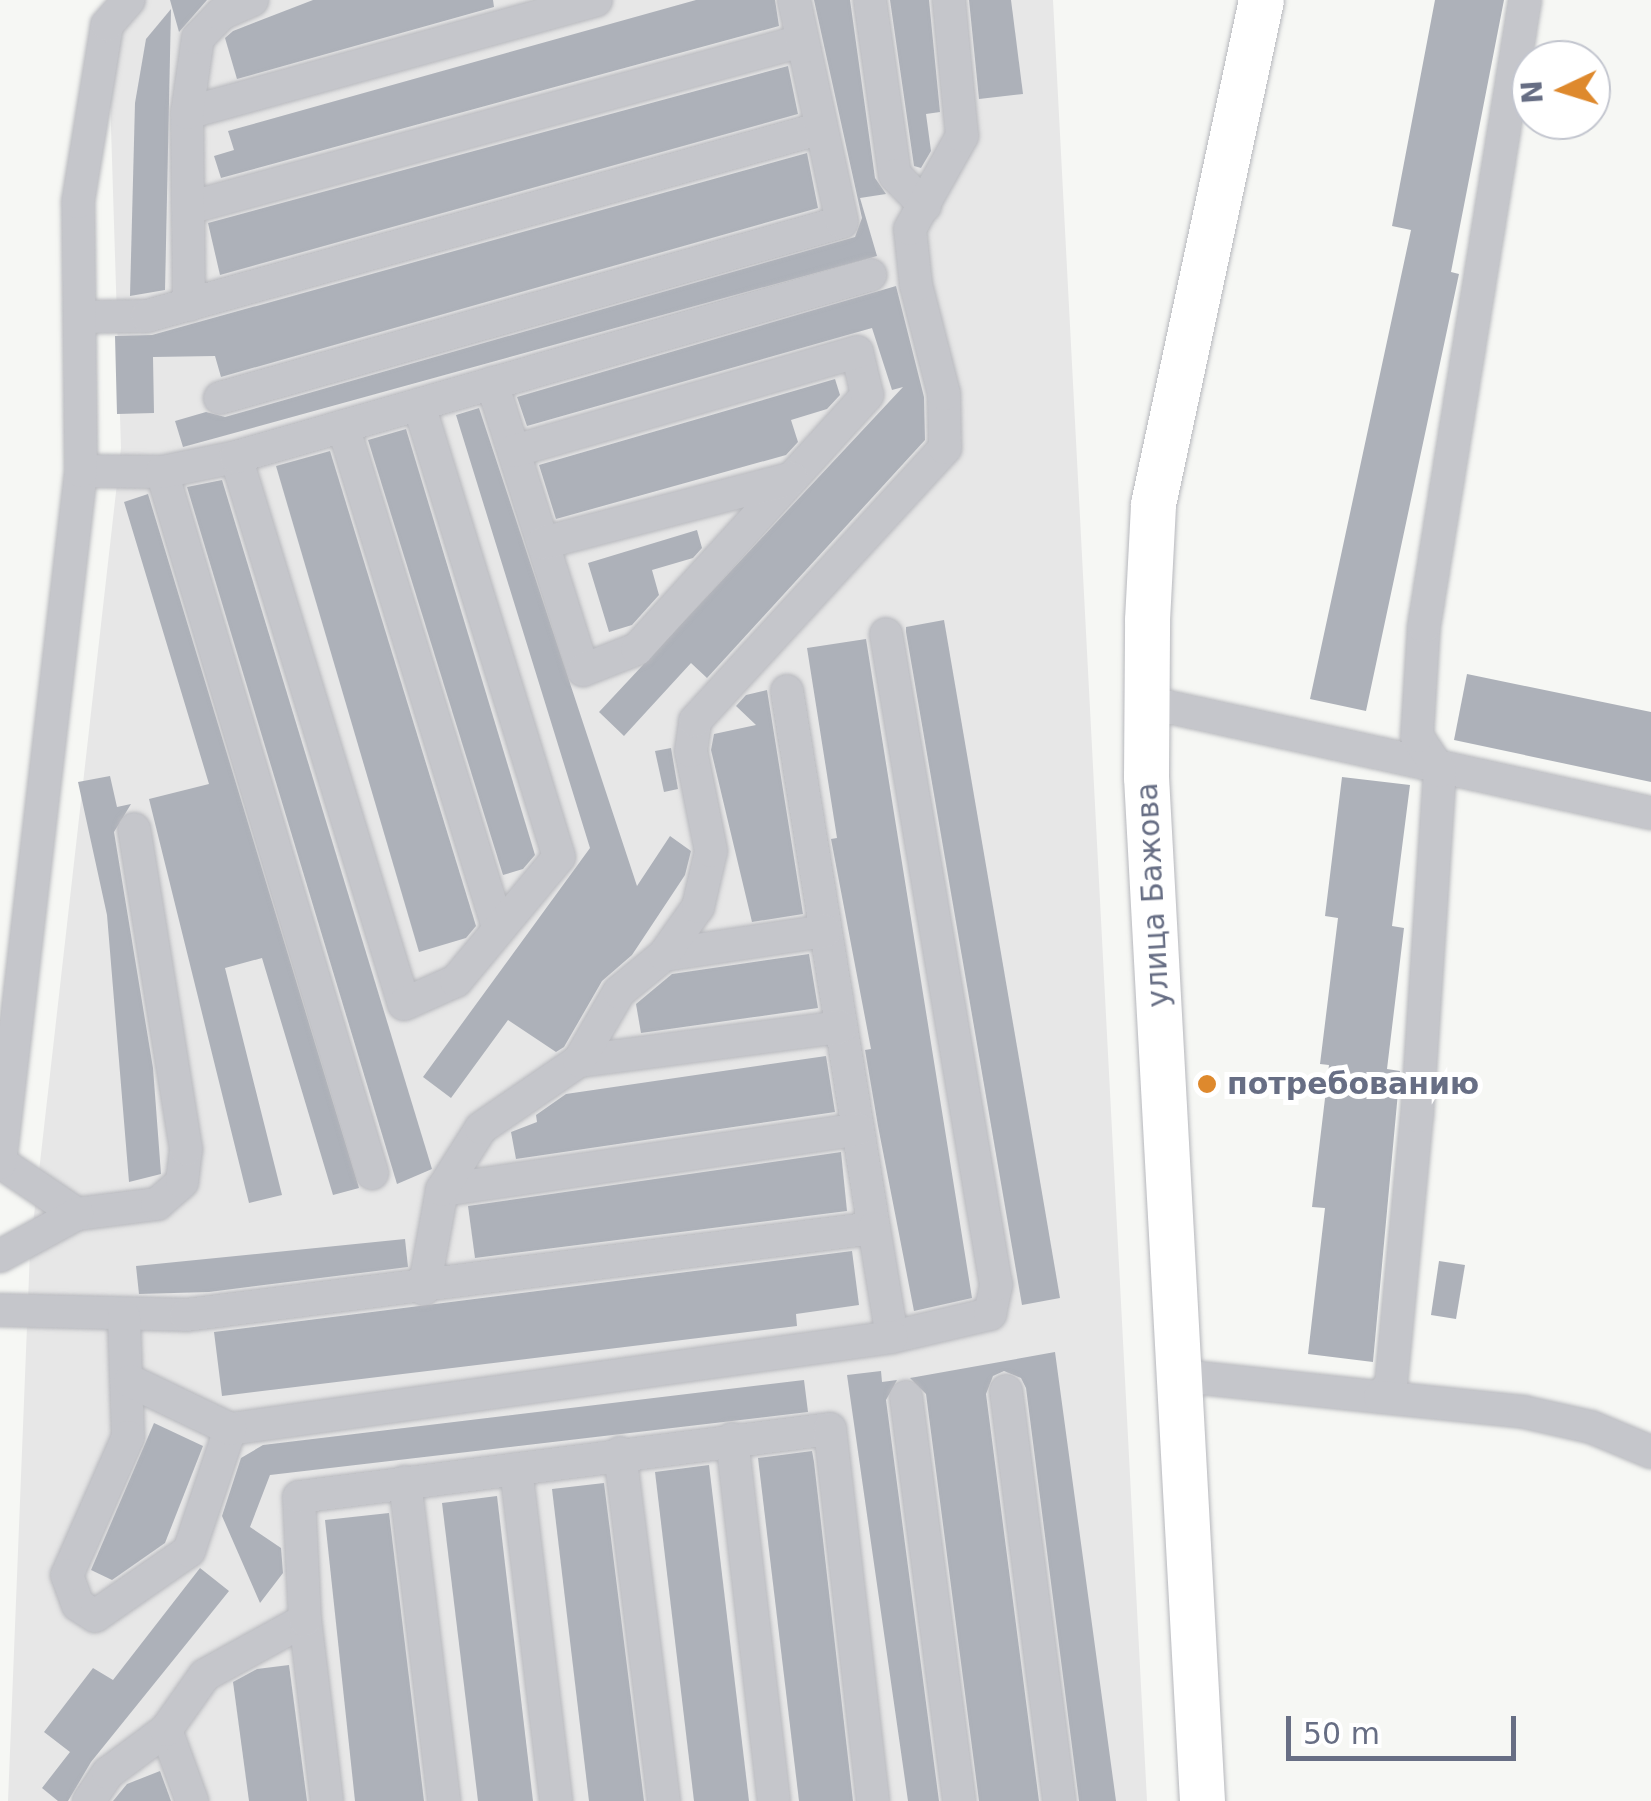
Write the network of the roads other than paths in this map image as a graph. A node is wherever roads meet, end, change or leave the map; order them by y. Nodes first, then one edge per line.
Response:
1 (130, 0) edge
2 (252, 0) edge
3 (596, 0) edge
4 (794, 0) edge
5 (870, 0) edge
6 (949, 0) edge
7 (1261, 0) edge
8 (1525, 0) edge
9 (802, 41) junction
10 (188, 113) junction
11 (818, 129) junction
12 (925, 206) junction
13 (188, 208) junction
14 (870, 275) dead end
15 (189, 305) junction
16 (80, 316) junction
17 (492, 382) junction
18 (220, 398) dead end
19 (420, 404) junction
20 (343, 426) junction
21 (514, 450) junction
22 (236, 457) junction
23 (80, 471) junction
24 (162, 472) junction
25 (792, 478) junction
26 (543, 543) junction
27 (886, 634) dead end
28 (787, 691) dead end
29 (1146, 702) junction
30 (1440, 770) junction
31 (1651, 812) edge
32 (134, 829) dead end
33 (498, 927) junction
34 (825, 931) junction
35 (664, 955) junction
36 (841, 1026) junction
37 (579, 1061) junction
38 (858, 1130) junction
39 (0, 1162) edge
40 (372, 1173) dead end
41 (442, 1190) junction
42 (77, 1214) junction
43 (874, 1228) junction
44 (0, 1256) edge
45 (424, 1288) junction
46 (0, 1310) edge
47 (124, 1317) junction
48 (892, 1337) junction
49 (1182, 1376) junction
50 (130, 1380) junction
51 (1006, 1391) dead end
52 (906, 1396) dead end
53 (1380, 1397) junction
54 (230, 1429) junction
55 (732, 1439) junction
56 (1651, 1452) edge
57 (620, 1454) junction
58 (516, 1469) junction
59 (406, 1482) junction
60 (304, 1620) junction
61 (166, 1730) junction
62 (89, 1801) edge
63 (192, 1801) edge
64 (327, 1801) edge
65 (444, 1801) edge
66 (556, 1801) edge
67 (664, 1801) edge
68 (774, 1801) edge
69 (873, 1801) edge
70 (958, 1801) edge
71 (1059, 1801) edge
72 (1202, 1801) edge

1 - 16 street
2 - 10 street
3 - 10 street
4 - 9 street
5 - 12 street
6 - 12 street
7 - 29 highway, улица Бажова
8 - 30 street
9 - 11 street
9 - 13 street
10 - 13 street
11 - 15 street
11 - 18 street
12 - 35 street
13 - 15 street
14 - 17 street
15 - 16 street
16 - 23 street
17 - 19 street
17 - 21 street
19 - 20 street
19 - 33 street
20 - 22 street
20 - 33 street
21 - 25 street
21 - 26 street
22 - 24 street
22 - 33 street
23 - 24 street
23 - 39 street
24 - 40 street
25 - 26 street
25 - 26 street
27 - 48 street
28 - 34 street
29 - 30 street
29 - 49 highway, улица Бажова
30 - 31 street
30 - 53 street
32 - 42 street
34 - 35 street
34 - 36 street
35 - 37 street
36 - 37 street
36 - 38 street
37 - 41 street
38 - 41 street
38 - 43 street
39 - 42 street
41 - 45 street
42 - 44 street
43 - 45 street
43 - 48 street
45 - 47 street
46 - 47 street
47 - 50 street
48 - 54 street
49 - 53 street
49 - 72 highway, улица Бажова
50 - 54 street
50 - 54 street
51 - 71 street
52 - 70 street
53 - 56 street
55 - 57 street
55 - 68 street
55 - 69 street
57 - 58 street
57 - 67 street
58 - 59 street
58 - 66 street
59 - 60 street
59 - 65 street
60 - 61 street
60 - 64 street
61 - 62 street
61 - 63 street

